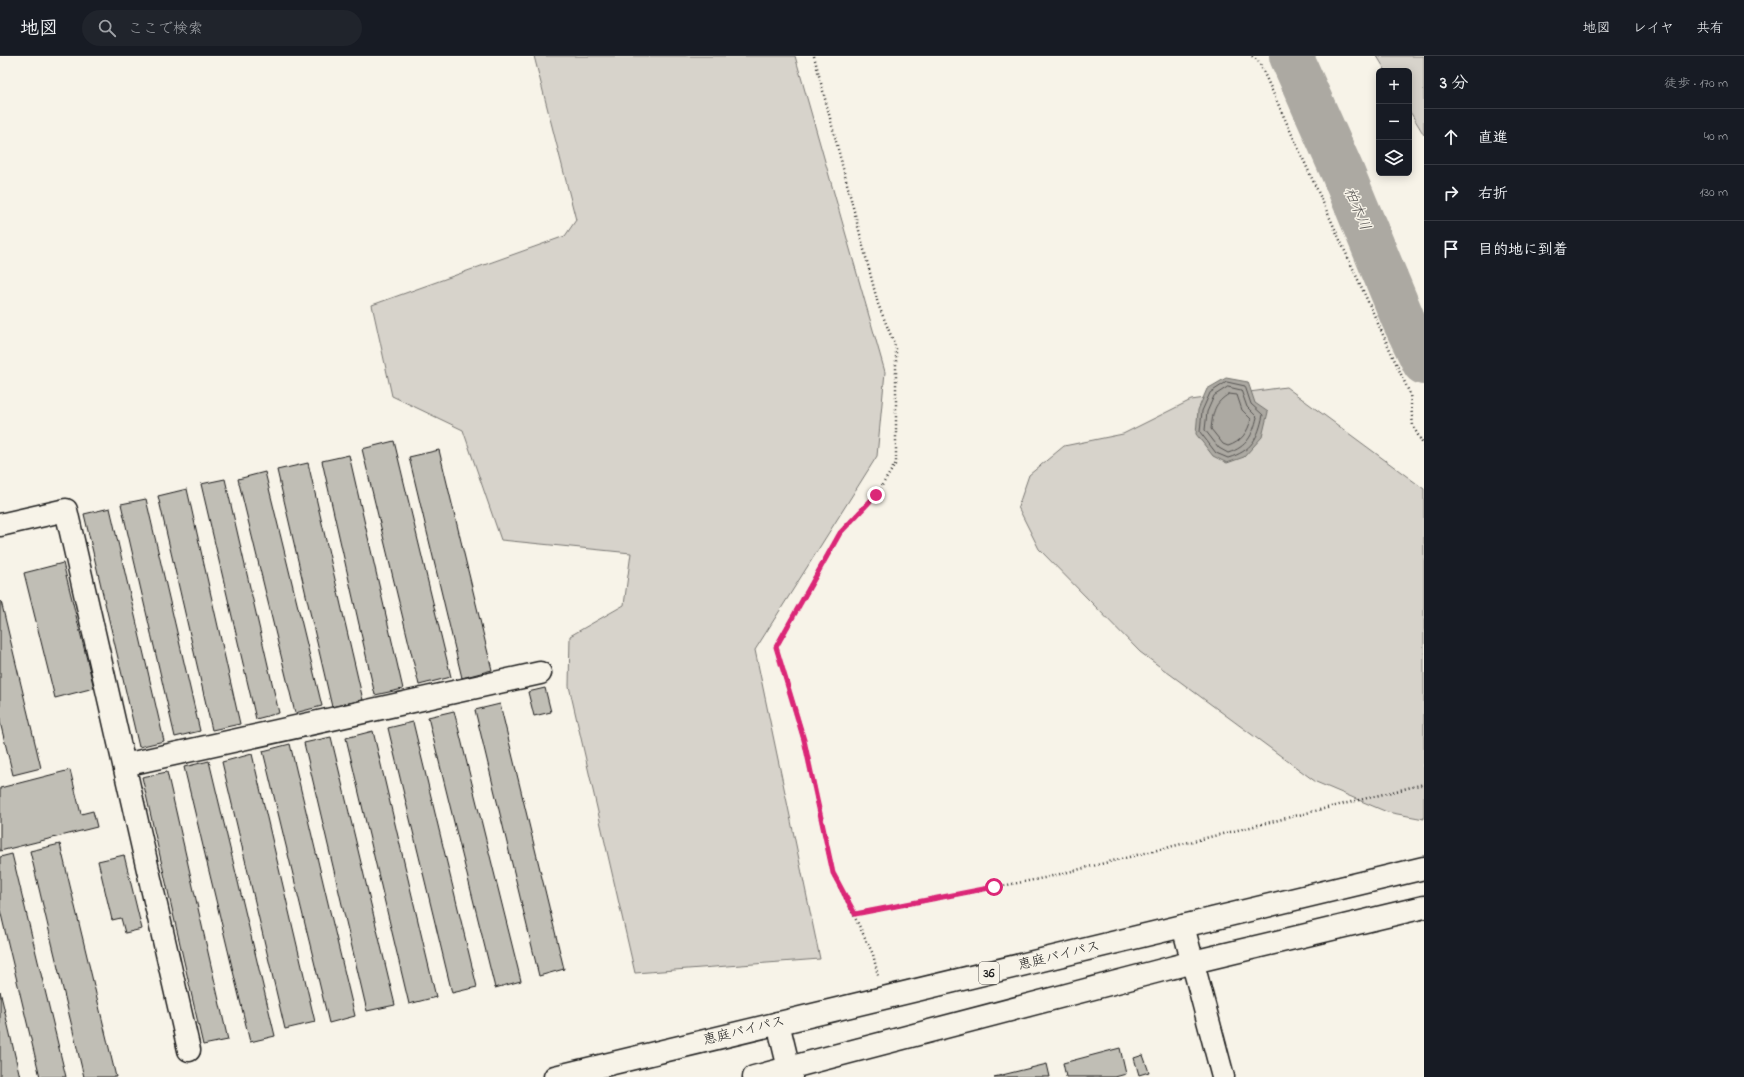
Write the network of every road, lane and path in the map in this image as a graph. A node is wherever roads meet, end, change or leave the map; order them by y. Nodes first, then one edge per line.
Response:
1 (814, 56) edge
2 (1252, 56) edge
3 (1424, 446) edge
4 (0, 525) edge
5 (540, 673) dead end
6 (124, 765) junction
7 (1424, 784) edge
8 (1424, 868) edge
9 (1424, 907) edge
10 (855, 914) junction
11 (1183, 926) junction
12 (1193, 962) junction
13 (884, 998) junction
14 (778, 1023) junction
15 (189, 1050) dead end
16 (790, 1073) edge
17 (554, 1077) edge
18 (754, 1077) edge
19 (1223, 1077) edge

1 - 10 path
2 - 3 path
4 - 6 main road
5 - 6 main road
6 - 15 main road
7 - 10 path
8 - 11 main road, 恵庭バイパス / 36
9 - 12 main road
10 - 13 path
11 - 12 main road
11 - 13 main road, 恵庭バイパス / 36
12 - 16 main road
12 - 19 main road
13 - 14 main road, 恵庭バイパス / 36
14 - 16 main road
14 - 17 main road, 恵庭バイパス / 36
16 - 18 main road

